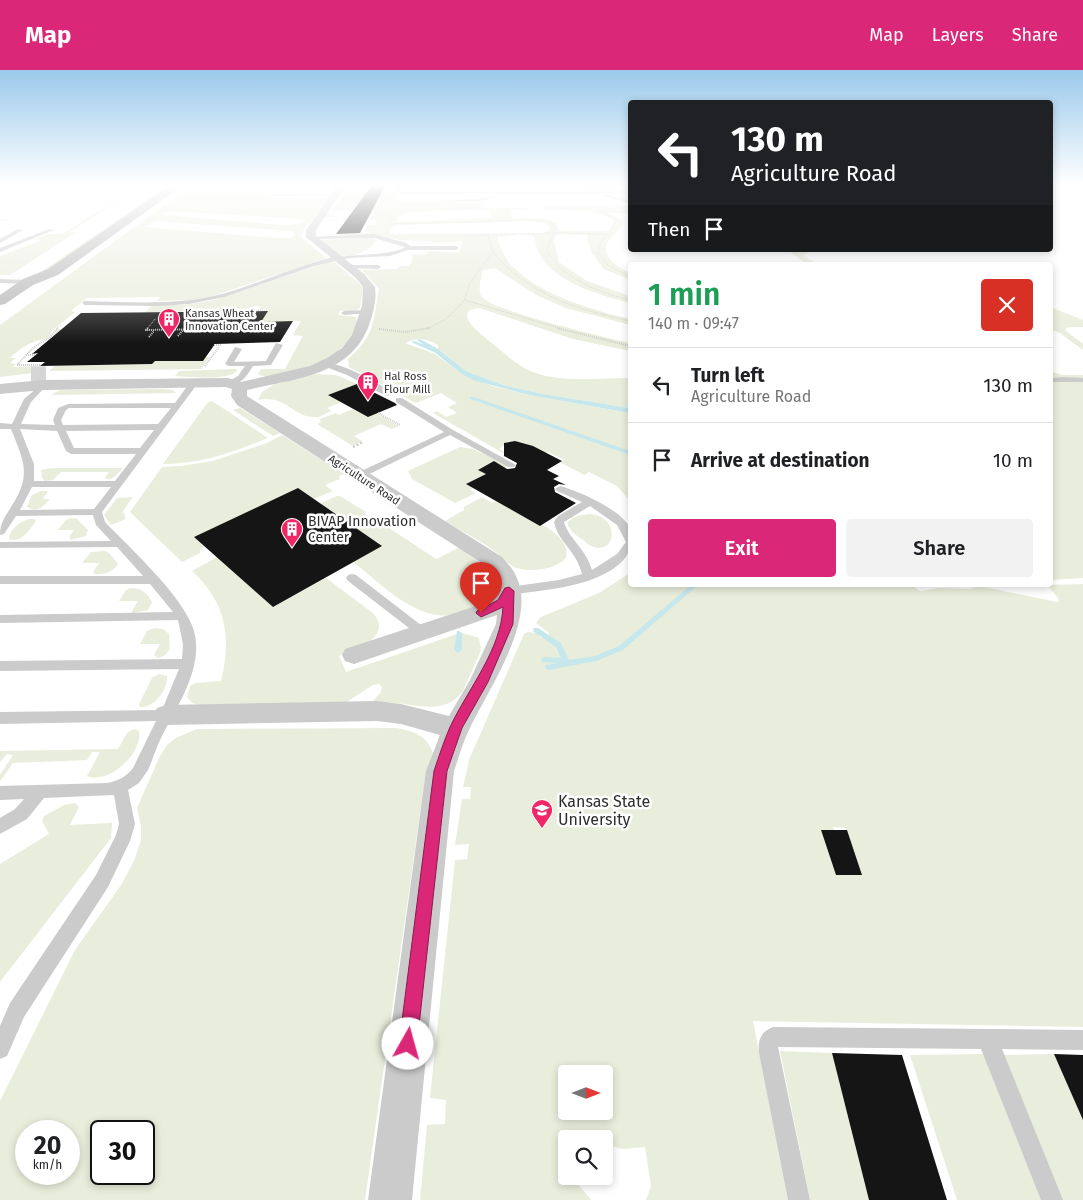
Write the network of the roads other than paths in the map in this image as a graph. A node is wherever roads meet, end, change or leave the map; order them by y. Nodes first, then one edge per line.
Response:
1 (32, 238) edge
2 (84, 238) edge
3 (102, 238) edge
4 (314, 238) edge
5 (349, 238) edge
6 (373, 248) dead end
7 (456, 248) dead end
8 (0, 250) edge
9 (406, 252) junction
10 (368, 254) junction
11 (337, 258) junction
12 (349, 267) junction
13 (378, 267) dead end
14 (0, 282) edge
15 (28, 282) junction
16 (0, 301) edge
17 (85, 303) dead end
18 (344, 313) dead end
19 (365, 318) junction
20 (279, 345) dead end
21 (238, 349) dead end
22 (250, 364) junction
23 (329, 365) junction
24 (40, 374) junction
25 (198, 376) junction
26 (0, 378) edge
27 (1053, 380) edge
28 (1083, 380) edge
29 (236, 385) junction
30 (0, 389) edge
31 (389, 394) dead end
32 (399, 404) dead end
33 (177, 405) junction
34 (0, 426) edge
35 (160, 427) junction
36 (15, 428) junction
37 (60, 428) junction
38 (450, 432) junction
39 (142, 451) junction
40 (511, 464) dead end
41 (358, 476) junction
42 (28, 484) junction
43 (116, 484) junction
44 (560, 489) dead end
45 (588, 503) junction
46 (97, 512) junction
47 (12, 513) junction
48 (0, 532) edge
49 (628, 532) edge
50 (120, 544) junction
51 (0, 545) edge
52 (628, 546) edge
53 (588, 575) junction
54 (352, 578) dead end
55 (0, 580) edge
56 (153, 580) junction
57 (509, 591) junction
58 (182, 616) junction
59 (0, 619) edge
60 (422, 632) junction
61 (354, 655) dead end
62 (186, 664) junction
63 (0, 666) edge
64 (166, 715) junction
65 (0, 718) edge
66 (456, 728) junction
67 (120, 788) junction
68 (40, 792) junction
69 (0, 793) edge
70 (0, 827) edge
71 (987, 1038) junction
72 (1083, 1040) edge
73 (0, 1050) edge
74 (390, 1200) edge
75 (799, 1200) edge
76 (1052, 1200) edge

1 - 8 lane
2 - 15 main road
3 - 15 main road
4 - 11 street
5 - 9 lane
6 - 10 lane
7 - 9 lane
9 - 10 lane
10 - 11 lane
11 - 12 street
11 - 17 lane
12 - 13 lane
12 - 19 street
14 - 15 lane
15 - 16 main road
18 - 19 lane
19 - 23 street
20 - 22 lane
21 - 22 lane
22 - 29 lane
23 - 29 street
23 - 31 lane
24 - 25 street
24 - 26 street
24 - 30 street
24 - 36 lane
25 - 29 street
25 - 33 lane
27 - 28 lane
29 - 41 street, Agriculture Road
32 - 38 lane
33 - 35 lane
33 - 37 lane
34 - 36 lane
35 - 37 lane
35 - 39 lane
36 - 37 lane
36 - 42 lane
37 - 39 lane
38 - 40 lane
38 - 41 lane
39 - 43 lane
41 - 57 street, Agriculture Road
42 - 43 lane
42 - 47 lane
43 - 46 lane
44 - 45 lane
45 - 49 lane
45 - 53 lane
46 - 47 lane
46 - 50 lane
47 - 48 lane
50 - 51 lane
50 - 56 lane
52 - 53 lane
53 - 57 lane
54 - 60 lane
55 - 56 lane
56 - 58 lane
57 - 60 street
57 - 66 street
58 - 59 lane
58 - 62 lane
60 - 61 street
62 - 63 lane
62 - 64 lane
64 - 65 lane
64 - 66 street
64 - 67 lane
66 - 74 street
67 - 68 lane
67 - 73 lane
68 - 69 lane
68 - 70 lane
71 - 72 lane
71 - 75 lane
71 - 76 lane

